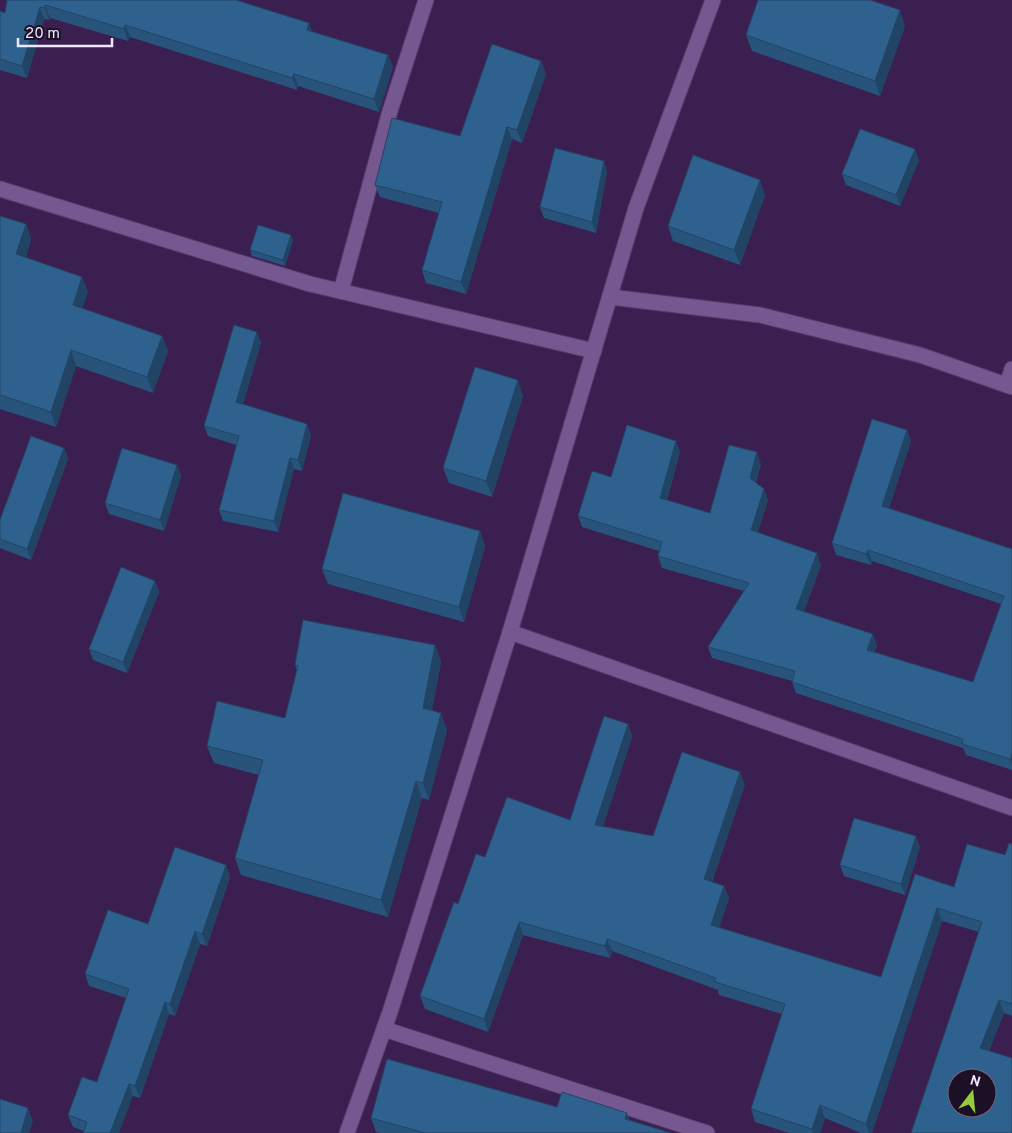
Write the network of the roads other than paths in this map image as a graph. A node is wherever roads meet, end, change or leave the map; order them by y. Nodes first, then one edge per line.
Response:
1 (426, 0) edge
2 (707, 2) edge
3 (0, 189) edge
4 (341, 291) junction
5 (610, 297) junction
6 (594, 351) junction
7 (1012, 370) edge
8 (1010, 386) edge
9 (510, 632) junction
10 (1012, 808) edge
11 (384, 1029) junction
12 (347, 1133) edge
13 (707, 1133) edge

1 - 4 street
2 - 5 street
3 - 4 street
4 - 6 street
5 - 6 street
5 - 8 street
6 - 9 street
7 - 8 street
9 - 10 street
9 - 11 street
11 - 12 street
11 - 13 street

